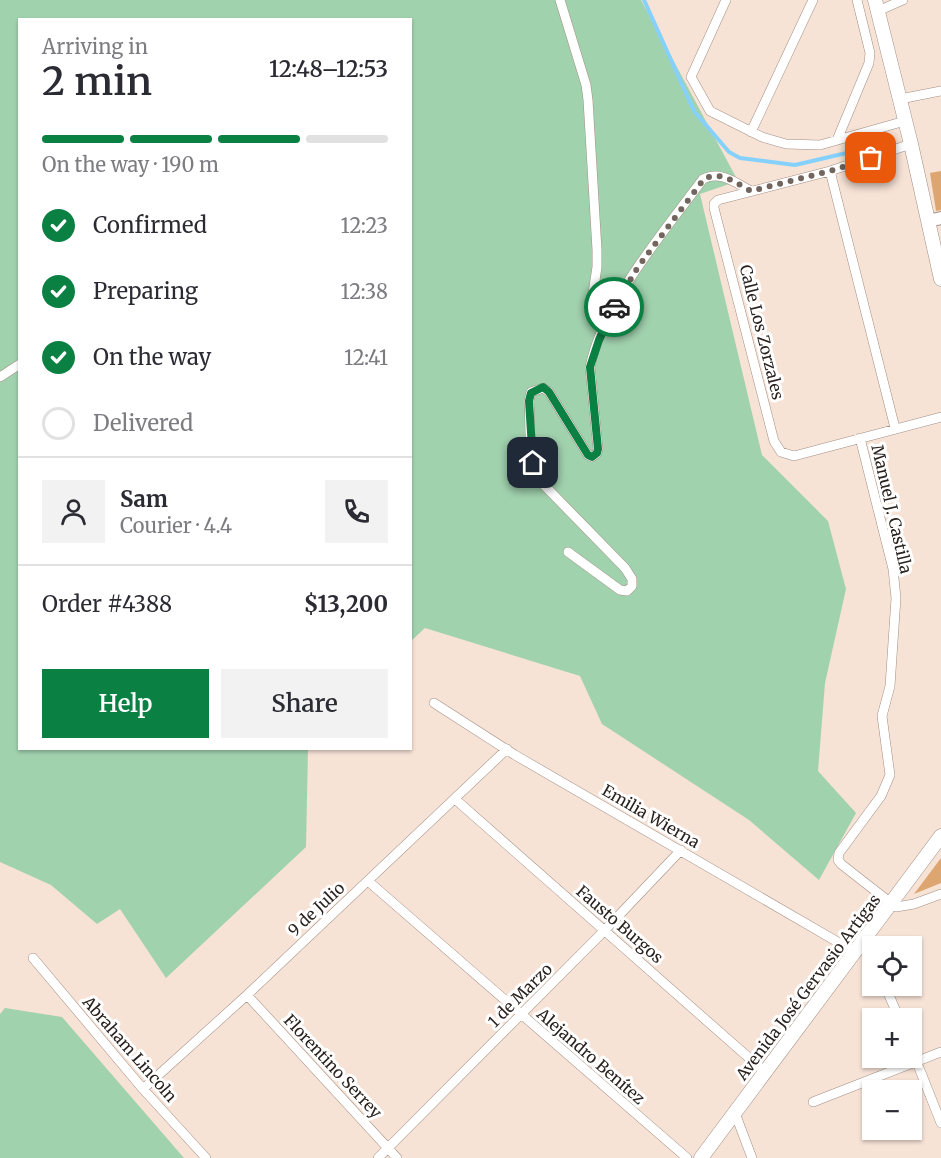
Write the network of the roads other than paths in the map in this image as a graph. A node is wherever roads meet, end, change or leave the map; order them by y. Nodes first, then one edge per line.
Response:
1 (560, 0) edge
2 (726, 0) edge
3 (813, 0) edge
4 (857, 0) edge
5 (903, 0) edge
6 (876, 6) edge
7 (941, 91) edge
8 (900, 99) junction
9 (905, 121) junction
10 (751, 132) junction
11 (837, 140) junction
12 (911, 144) junction
13 (830, 171) junction
14 (751, 191) junction
15 (934, 220) edge
16 (941, 279) edge
17 (605, 325) junction
18 (18, 365) edge
19 (0, 376) edge
20 (941, 417) edge
21 (895, 428) junction
22 (860, 438) junction
23 (568, 552) dead end
24 (434, 702) dead end
25 (507, 749) junction
26 (455, 799) junction
27 (941, 836) edge
28 (681, 850) junction
29 (368, 881) junction
30 (941, 894) edge
31 (891, 904) junction
32 (605, 930) junction
33 (859, 947) junction
34 (862, 949) edge
35 (33, 958) dead end
36 (247, 995) junction
37 (520, 1015) junction
38 (941, 1052) edge
39 (922, 1060) edge
40 (901, 1068) edge
41 (919, 1068) edge
42 (765, 1072) junction
43 (143, 1089) junction
44 (813, 1102) dead end
45 (735, 1113) junction
46 (941, 1123) edge
47 (388, 1148) junction
48 (206, 1158) edge
49 (378, 1158) edge
50 (397, 1158) edge
51 (687, 1158) edge
52 (701, 1158) edge
53 (752, 1158) edge

1 - 17 street
2 - 10 street
3 - 10 street
4 - 11 street
5 - 6 street
6 - 8 main road
7 - 8 street
8 - 9 main road
9 - 11 street
9 - 12 main road
10 - 11 street
12 - 13 street
12 - 15 main road
13 - 14 street
13 - 21 street, Manuel J. Castilla
14 - 17 street
14 - 22 street, Calle Los Zorzales
15 - 16 main road
17 - 23 street
18 - 19 street
20 - 21 street
21 - 22 street
22 - 31 street, Manuel J. Castilla
24 - 25 street, Emilia Wierna
25 - 26 street, 9 de Julio
25 - 28 street, Emilia Wierna
26 - 29 street, 9 de Julio
26 - 32 street, Fausto Burgos
27 - 31 main road, Avenida José Gervasio Artigas
28 - 32 street, 1 de Marzo
28 - 33 street, Emilia Wierna
29 - 36 street, 9 de Julio
29 - 37 street, Alejandro Benítez
30 - 31 street
31 - 33 main road, Avenida José Gervasio Artigas
32 - 37 street, 1 de Marzo
32 - 42 street, Fausto Burgos
33 - 34 street
33 - 42 main road, Avenida José Gervasio Artigas
35 - 43 street, Abraham Lincoln
36 - 43 street, 9 de Julio
36 - 47 street, Florentino Serrey
37 - 47 street, 1 de Marzo
37 - 51 street, Alejandro Benítez
38 - 39 street
40 - 44 street
41 - 46 street
42 - 45 main road, Avenida José Gervasio Artigas
43 - 48 street, Abraham Lincoln
45 - 52 main road, Avenida José Gervasio Artigas
45 - 53 street
47 - 49 street, 1 de Marzo
47 - 50 street, Florentino Serrey

